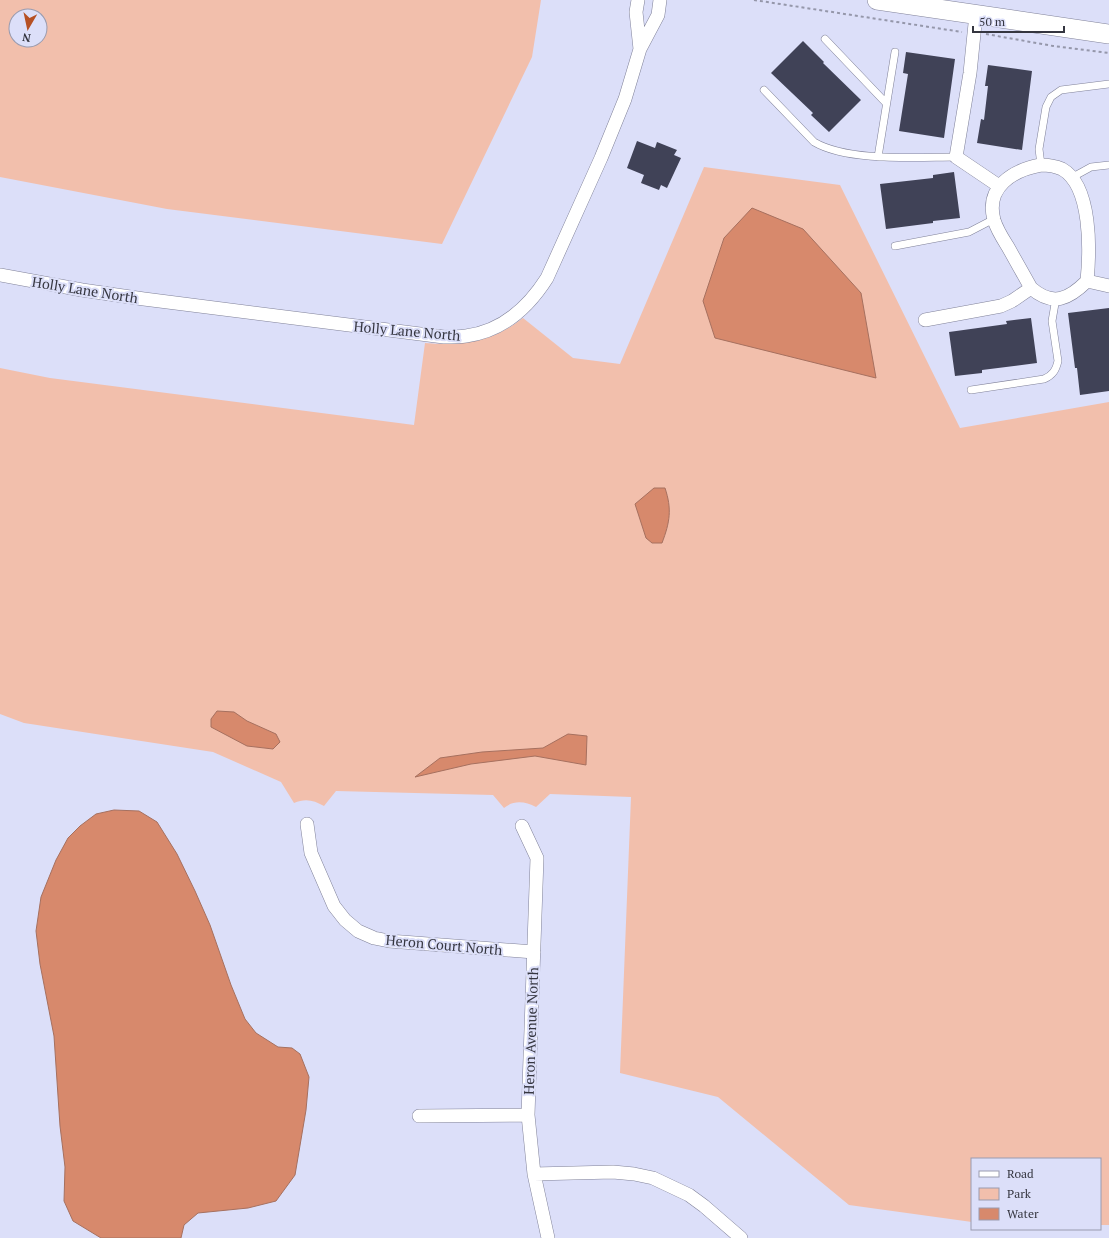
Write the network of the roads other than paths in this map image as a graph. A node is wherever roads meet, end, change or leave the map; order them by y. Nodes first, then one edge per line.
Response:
1 (638, 0) edge
2 (660, 0) edge
3 (877, 0) edge
4 (976, 14) junction
5 (1109, 34) edge
6 (825, 39) dead end
7 (640, 49) junction
8 (894, 52) dead end
9 (1109, 84) edge
10 (764, 90) dead end
11 (886, 103) junction
12 (878, 157) junction
13 (956, 157) junction
14 (1041, 165) junction
15 (1109, 165) edge
16 (1071, 178) junction
17 (999, 186) junction
18 (994, 219) junction
19 (894, 246) dead end
20 (0, 275) edge
21 (1087, 281) junction
22 (1109, 286) edge
23 (1031, 288) junction
24 (1056, 298) junction
25 (925, 320) dead end
26 (971, 390) dead end
27 (307, 824) dead end
28 (522, 826) dead end
29 (534, 952) junction
30 (528, 1115) junction
31 (419, 1116) dead end
32 (534, 1174) junction
33 (548, 1238) edge
34 (741, 1238) edge

1 - 7 street, Holly Lane North
2 - 7 street, Holly Lane North
3 - 4 street
4 - 5 street
4 - 13 street
6 - 11 lane
7 - 20 street, Holly Lane North
8 - 11 lane
9 - 14 lane
10 - 12 lane
11 - 12 lane
12 - 13 lane
13 - 17 street
14 - 16 street
14 - 17 street
15 - 16 lane
16 - 21 street
17 - 18 street
18 - 19 lane
18 - 23 street
21 - 22 street
21 - 24 street
23 - 24 street
23 - 25 street
24 - 26 lane
27 - 29 street, Heron Court North
28 - 29 street, Heron Avenue North
29 - 30 street, Heron Avenue North
30 - 31 street
30 - 32 street, Heron Avenue North
32 - 33 street, Heron Avenue North
32 - 34 street

